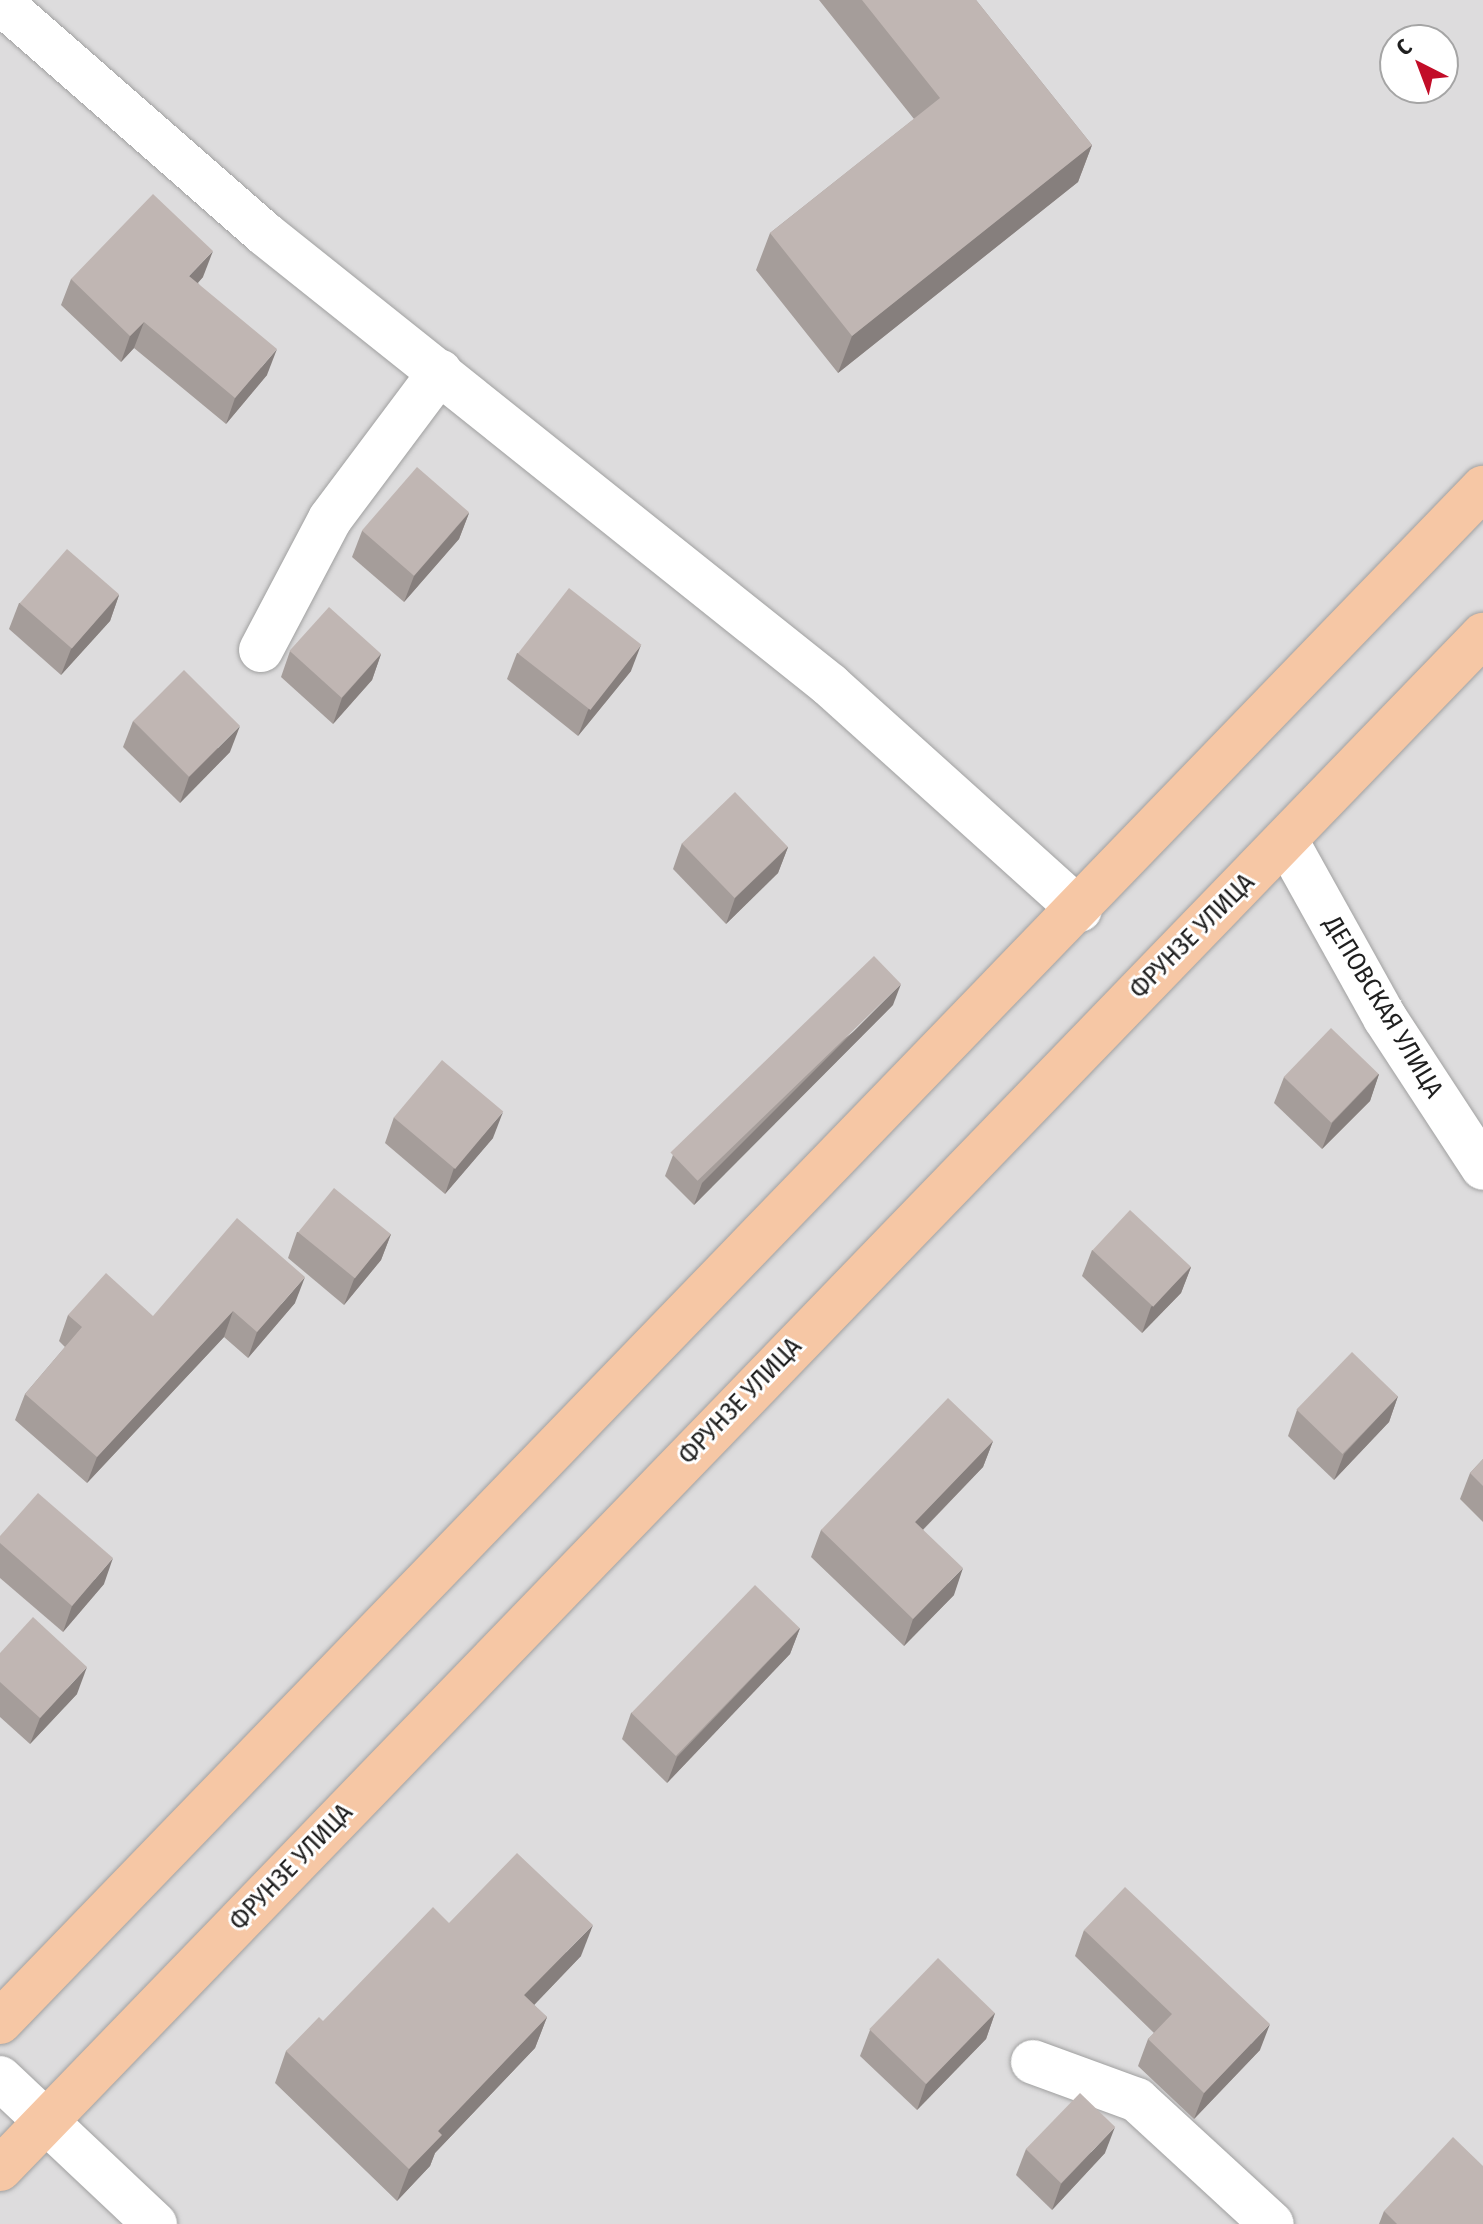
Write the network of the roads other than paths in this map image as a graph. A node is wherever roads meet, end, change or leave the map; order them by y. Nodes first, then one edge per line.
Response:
1 (0, 2) edge
2 (440, 372) junction
3 (1483, 488) edge
4 (1483, 635) edge
5 (261, 650) dead end
6 (1287, 842) junction
7 (1080, 910) junction
8 (1483, 1168) edge
9 (0, 2022) edge
10 (1033, 2062) dead end
11 (0, 2078) edge
12 (49, 2119) junction
13 (0, 2169) edge
14 (155, 2224) edge
15 (1272, 2224) edge

1 - 2 street
2 - 5 street
2 - 7 street
3 - 7 main road
4 - 6 main road, ФРУНЗЕ УЛИЦА
6 - 8 street, ДЕПОВСКАЯ УЛИЦА
6 - 12 main road, ФРУНЗЕ УЛИЦА
7 - 9 main road
10 - 15 street
11 - 12 street
12 - 13 main road, ФРУНЗЕ УЛИЦА
12 - 14 street

